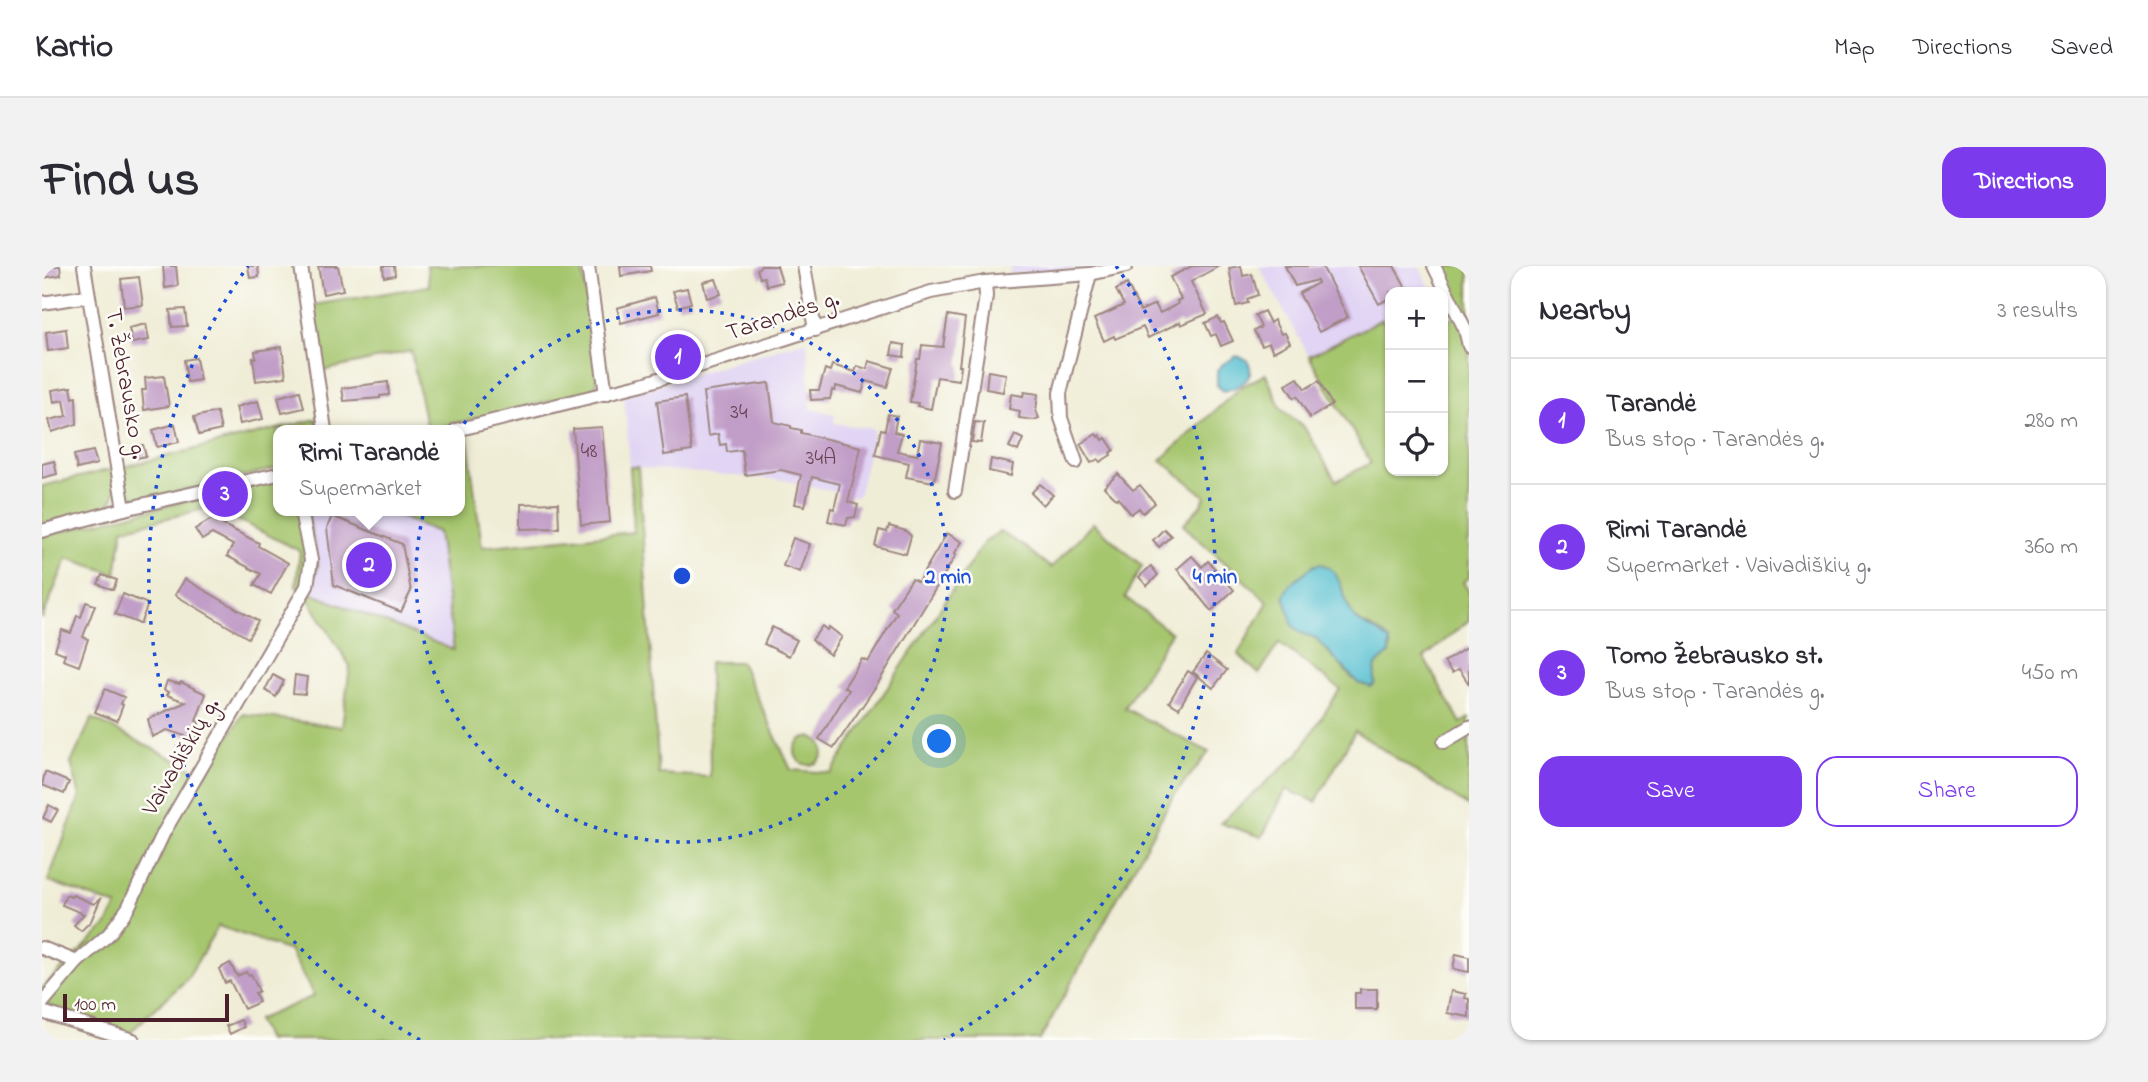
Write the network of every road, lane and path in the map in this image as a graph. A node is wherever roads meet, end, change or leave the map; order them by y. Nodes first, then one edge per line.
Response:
1 (84, 266) edge
2 (300, 266) edge
3 (588, 266) edge
4 (804, 266) edge
5 (1126, 266) edge
6 (1434, 266) edge
7 (1090, 274) junction
8 (985, 282) junction
9 (88, 296) junction
10 (42, 303) edge
11 (815, 330) junction
12 (1469, 346) edge
13 (606, 394) junction
14 (324, 425) edge
15 (465, 428) edge
16 (1076, 462) dead end
17 (273, 475) edge
18 (955, 491) dead end
19 (124, 509) junction
20 (302, 516) edge
21 (42, 531) edge
22 (1469, 727) edge
23 (1444, 742) dead end
24 (42, 948) edge
25 (77, 962) junction
26 (42, 1003) edge
27 (42, 1012) edge
28 (133, 1040) edge

1 - 9 street, T. Žebrausko g.
2 - 14 street
3 - 13 street
4 - 11 street
5 - 7 street, Tarandės g.
6 - 12 street
7 - 8 street, Tarandės g.
7 - 16 street
8 - 11 street, Tarandės g.
8 - 18 street
9 - 10 street
9 - 19 street, T. Žebrausko g.
11 - 13 street, Tarandės g.
13 - 15 street, Tarandės g.
17 - 19 street
19 - 21 street
20 - 25 street, Vaivadiškių g.
22 - 23 street
24 - 25 street
25 - 26 street, Vaivadiškių g.
27 - 28 street

